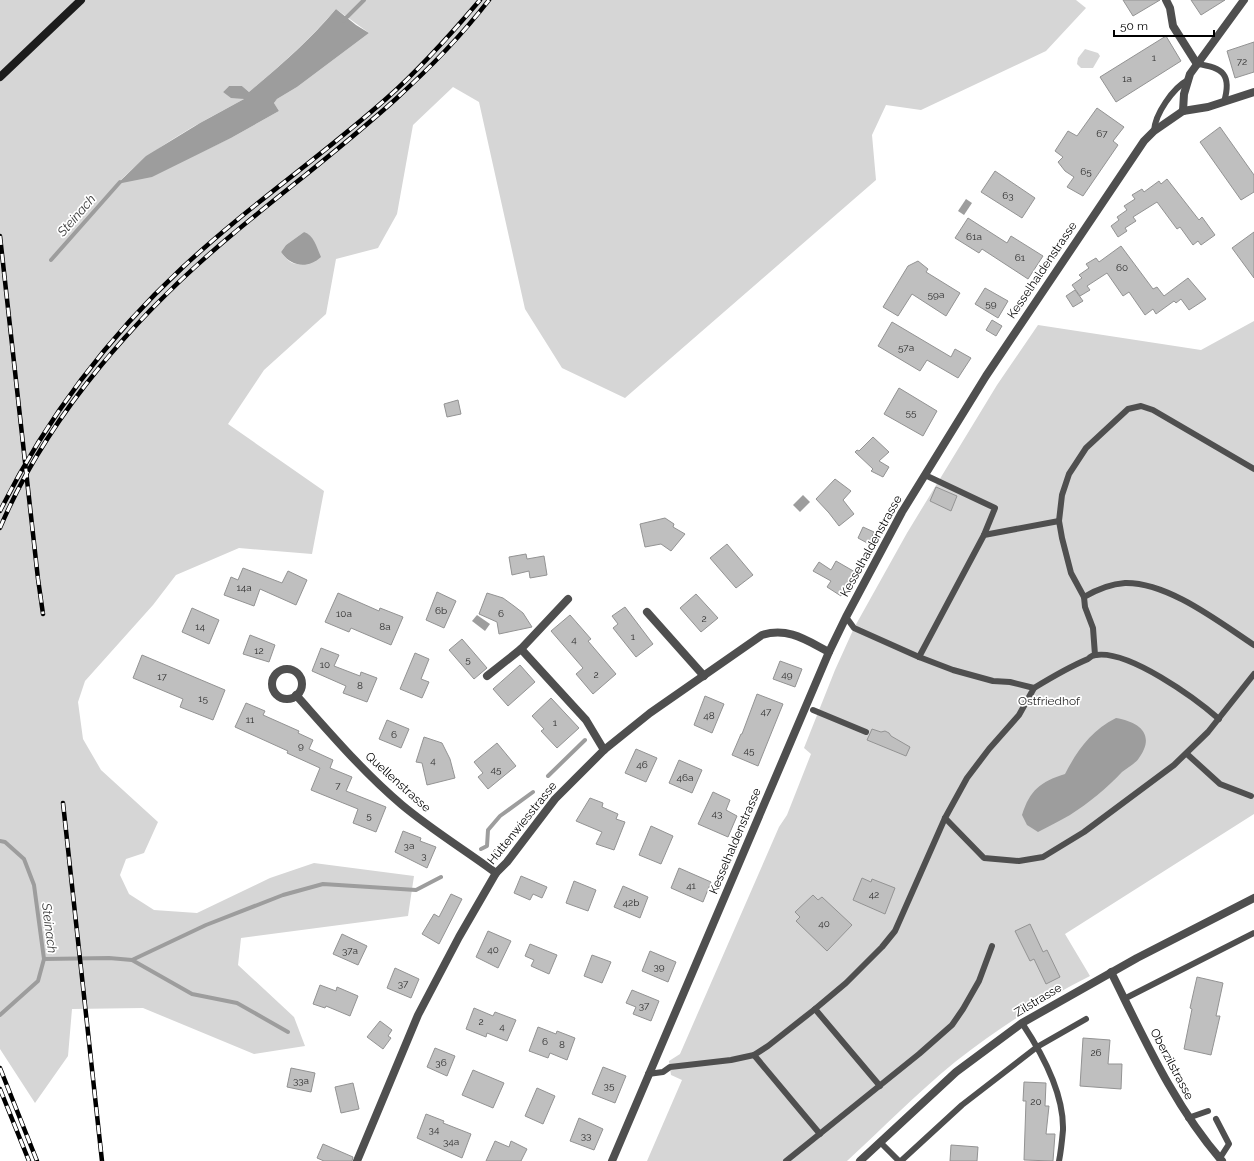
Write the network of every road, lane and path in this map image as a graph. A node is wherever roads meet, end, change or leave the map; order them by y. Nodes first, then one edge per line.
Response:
1 (81, 0) edge
2 (1166, 0) edge
3 (1244, 0) edge
4 (1197, 64) junction
5 (0, 77) edge
6 (1188, 80) junction
7 (1254, 92) edge
8 (1224, 102) junction
9 (1183, 110) junction
10 (1154, 131) junction
11 (1254, 469) edge
12 (925, 475) junction
13 (1059, 521) junction
14 (984, 535) junction
15 (1084, 597) junction
16 (568, 599) dead end
17 (647, 612) dead end
18 (846, 617) junction
19 (1254, 645) edge
20 (521, 649) junction
21 (829, 652) junction
22 (1095, 655) junction
23 (919, 658) junction
24 (1254, 674) edge
25 (487, 676) dead end
26 (704, 676) junction
27 (1034, 688) junction
28 (296, 695) dead end
29 (813, 710) dead end
30 (1219, 718) junction
31 (866, 732) dead end
32 (604, 750) junction
33 (1186, 754) junction
34 (1251, 796) dead end
35 (945, 818) junction
36 (496, 872) junction
37 (1254, 898) edge
38 (1254, 933) edge
39 (992, 946) dead end
40 (1111, 972) junction
41 (1124, 999) junction
42 (815, 1009) junction
43 (1086, 1019) dead end
44 (1022, 1023) junction
45 (1037, 1047) junction
46 (754, 1055) junction
47 (648, 1074) junction
48 (880, 1086) junction
49 (1208, 1111) dead end
50 (1188, 1118) junction
51 (1216, 1119) dead end
52 (820, 1134) junction
53 (880, 1142) junction
54 (1221, 1160) edge
55 (357, 1161) edge
56 (612, 1161) edge
57 (786, 1161) edge
58 (860, 1161) edge
59 (900, 1161) edge
60 (1059, 1161) edge

1 - 5 main road
2 - 4 street
3 - 4 street
4 - 6 street
4 - 8 lane
6 - 9 street
6 - 10 lane
7 - 8 street
8 - 9 street
9 - 10 street, Kesselhaldenstrasse
10 - 12 street, Kesselhaldenstrasse
11 - 13 lane
12 - 14 lane
12 - 18 street, Kesselhaldenstrasse
13 - 14 lane
13 - 15 lane
14 - 23 lane
15 - 19 lane
15 - 22 lane
16 - 20 street
17 - 26 street
18 - 21 street, Kesselhaldenstrasse
18 - 23 lane
20 - 25 street
20 - 32 street
21 - 26 street, Hüttenwiesstrasse
21 - 47 street, Kesselhaldenstrasse
22 - 27 lane
22 - 30 lane
23 - 27 lane
24 - 30 lane
26 - 32 street, Hüttenwiesstrasse
27 - 35 lane
28 - 36 street, Quellenstrasse
29 - 31 lane
30 - 33 lane
32 - 36 street, Hüttenwiesstrasse
33 - 34 lane
33 - 35 lane
35 - 42 lane
36 - 55 street, Hüttenwiesstrasse
37 - 40 street, Zilstrasse
38 - 41 lane
39 - 48 lane
40 - 41 street, Oberzilstrasse
40 - 44 street, Zilstrasse
41 - 50 street, Oberzilstrasse
42 - 46 lane
42 - 48 lane
43 - 45 lane
44 - 45 lane
44 - 53 street, Zilstrasse
45 - 59 lane
45 - 60 lane
46 - 47 lane
46 - 52 lane
47 - 56 street, Kesselhaldenstrasse
48 - 52 lane
49 - 50 lane
50 - 54 street, Oberzilstrasse
51 - 54 lane
52 - 57 lane
53 - 58 street, Zilstrasse
53 - 59 lane

